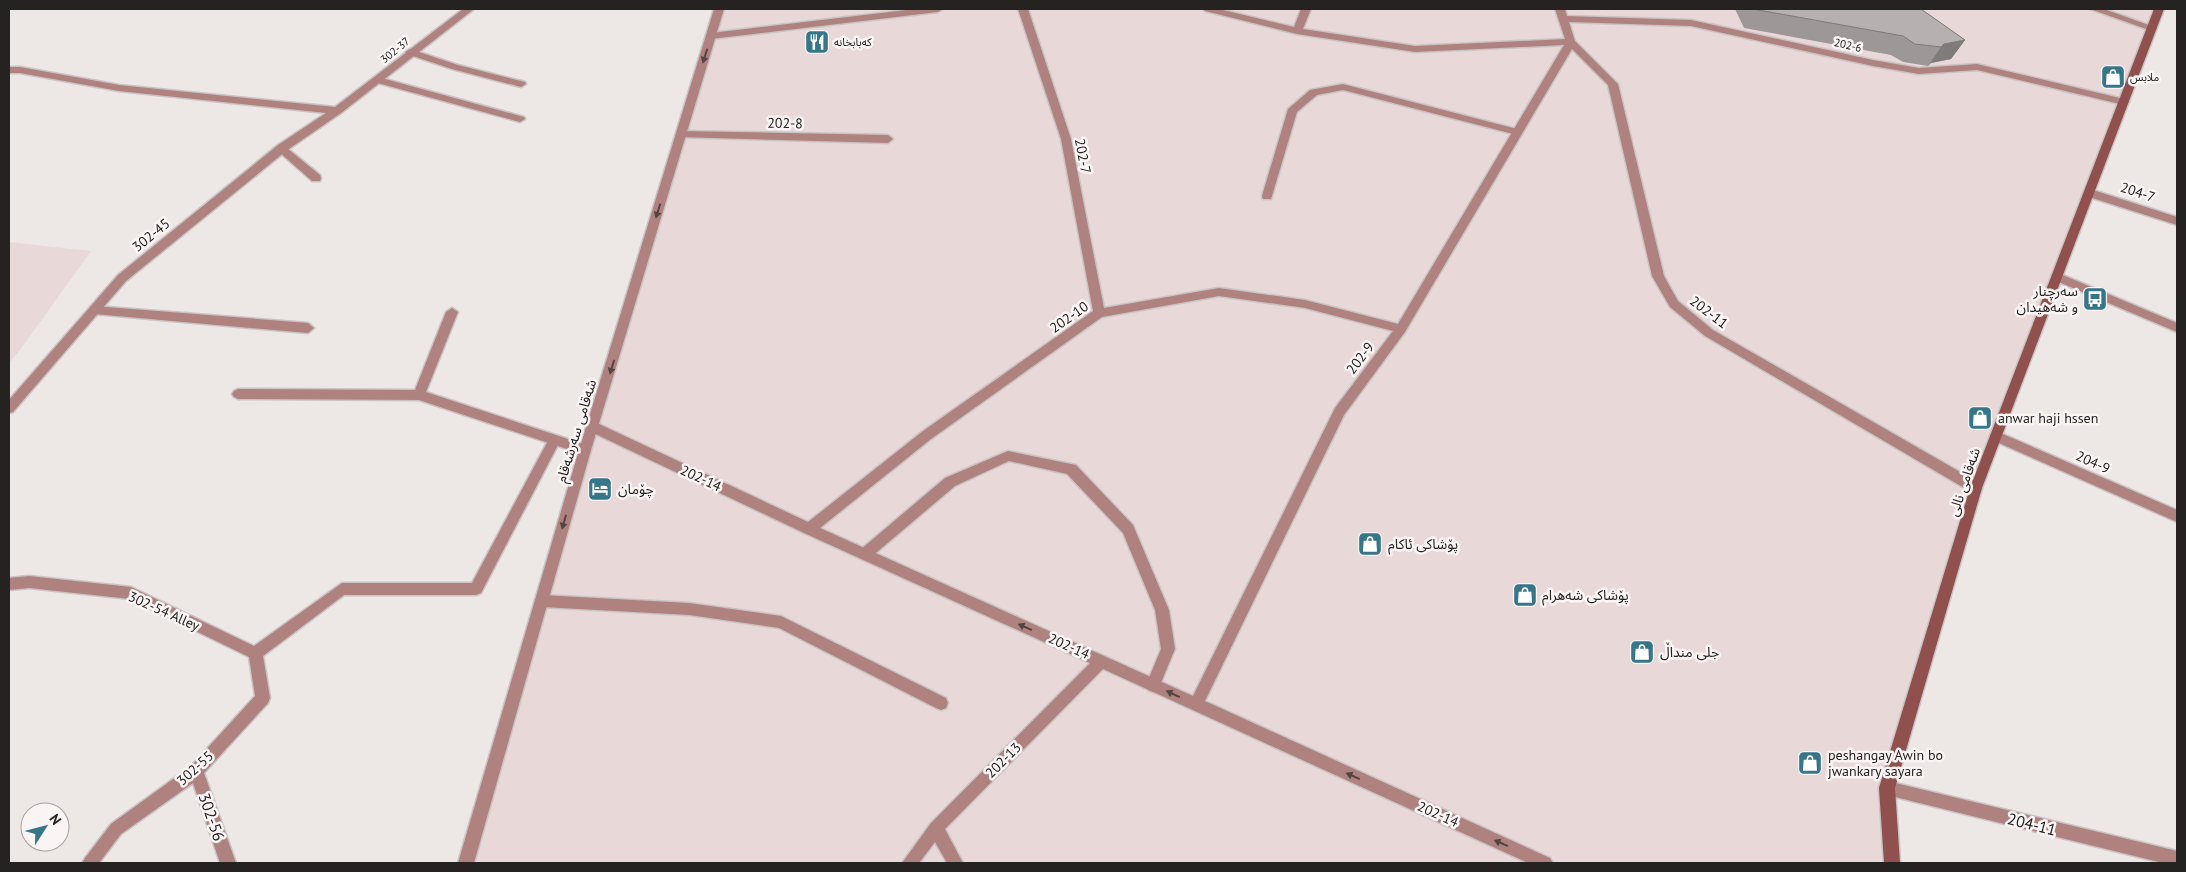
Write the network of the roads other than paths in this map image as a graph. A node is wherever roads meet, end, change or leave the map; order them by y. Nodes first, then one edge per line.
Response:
1 (469, 9) edge
2 (719, 9) edge
3 (938, 9) edge
4 (1023, 9) edge
5 (1208, 9) edge
6 (1306, 9) edge
7 (2095, 9) edge
8 (2159, 9) edge
9 (1562, 14) edge
10 (2152, 28) junction
11 (1297, 31) junction
12 (711, 36) junction
13 (1571, 42) junction
14 (410, 52) junction
15 (9, 70) edge
16 (378, 80) junction
17 (522, 84) dead end
18 (2124, 102) junction
19 (337, 111) junction
20 (520, 118) dead end
21 (1518, 132) junction
22 (681, 135) junction
23 (888, 139) dead end
24 (282, 148) junction
25 (316, 178) dead end
26 (2090, 193) junction
27 (1267, 196) dead end
28 (2177, 221) edge
29 (2058, 277) junction
30 (94, 310) junction
31 (452, 312) dead end
32 (1099, 313) junction
33 (308, 328) dead end
34 (2177, 328) edge
35 (1401, 330) junction
36 (238, 394) dead end
37 (419, 395) junction
38 (9, 408) edge
39 (594, 427) junction
40 (1996, 436) junction
41 (554, 440) junction
42 (585, 450) junction
43 (1976, 488) junction
44 (2177, 516) edge
45 (809, 529) junction
46 (866, 554) junction
47 (9, 584) edge
48 (542, 601) junction
49 (255, 654) junction
50 (1102, 661) junction
51 (1153, 685) junction
52 (941, 703) dead end
53 (1196, 704) junction
54 (196, 771) junction
55 (1887, 788) junction
56 (936, 828) junction
57 (2177, 859) edge
58 (90, 863) edge
59 (228, 863) edge
60 (466, 863) edge
61 (910, 863) edge
62 (955, 863) edge
63 (1545, 863) edge
64 (1892, 863) edge

1 - 14 street, 302-37
2 - 12 street, شەقامی سەرشەقام
3 - 12 street
4 - 32 street, 202-7
5 - 11 street
6 - 11 street
7 - 10 street
8 - 10 main road, شەقامی نالی
9 - 13 street
9 - 18 street, 202-6
10 - 18 main road, شەقامی نالی
11 - 13 street
12 -> 22 street, شەقامی سەرشەقام
13 - 21 street, 202-9
13 - 43 street, 202-11
14 - 16 street, 302-37
14 - 17 street
15 - 19 street
16 - 19 street, 302-37
16 - 20 street
18 - 26 main road, شەقامی نالی
19 - 24 street, 302-45
21 - 27 street
21 - 35 street, 202-9
22 - 23 street, 202-8
22 -> 39 street, شەقامی سەرشەقام
24 - 25 street
24 - 30 street, 302-45
26 - 28 street, 204-7
26 - 29 main road, شەقامی نالی
29 - 34 street
29 - 40 main road, شەقامی نالی
30 - 33 street
30 - 38 street, 302-45
31 - 37 street
32 - 35 street, 202-10
32 - 45 street, 202-10
35 - 53 street, 202-9
36 - 37 street
37 - 41 street
39 - 42 street, شەقامی سەرشەقام
39 - 45 street, 202-14
40 - 43 main road, شەقامی نالی
40 - 44 street, 204-9
41 - 42 street
41 - 49 street
42 -> 48 street, شەقامی سەرشەقام
43 - 55 main road, شەقامی نالی
45 - 46 street, 202-14
50 -> 46 street, 202-14
46 - 51 street
47 - 49 street, 302-54 Alley
48 - 52 street
48 - 60 street, شەقامی سەرشەقام
49 - 54 street, 302-55
50 - 51 street, 202-14
50 - 56 street, 202-13
53 -> 51 street, 202-14
63 -> 53 street, 202-14
54 - 58 street, 302-55
54 - 59 street, 302-56
55 - 57 street, 204-11
55 - 64 main road, شەقامی نالی
56 - 61 street, 202-13
56 - 62 street

